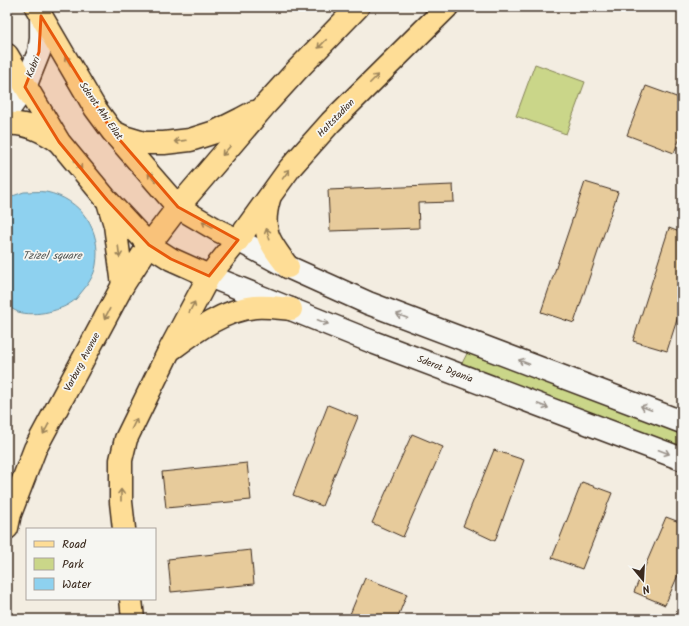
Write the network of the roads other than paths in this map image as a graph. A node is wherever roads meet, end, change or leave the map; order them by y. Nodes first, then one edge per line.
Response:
1 (358, 7) edge
2 (447, 7) edge
3 (39, 11) edge
4 (7, 55) edge
5 (25, 86) junction
6 (266, 104) junction
7 (7, 112) edge
8 (7, 124) edge
9 (112, 131) junction
10 (59, 142) junction
11 (270, 196) junction
12 (107, 200) junction
13 (178, 207) junction
14 (238, 240) junction
15 (149, 245) junction
16 (288, 267) junction
17 (209, 276) junction
18 (123, 285) junction
19 (291, 310) junction
20 (168, 353) junction
21 (682, 422) edge
22 (682, 459) edge
23 (8, 519) edge
24 (124, 528) edge
25 (131, 600) edge
26 (133, 619) edge

1 -> 6 main road
11 -> 2 main road, HaItstadion
3 - 5 street, Kabri
9 -> 3 main road, Sderot Ahi Eilat
4 - 5 main road
5 - 7 street, Kabri
5 - 10 main road
6 -> 9 main road
6 -> 13 main road
8 - 10 main road
13 -> 9 main road, Sderot Ahi Eilat
10 -> 12 main road
11 - 14 main road, HaItstadion
16 -> 11 main road
12 - 15 main road
12 -> 18 main road
14 -> 13 main road, Sderot Ahi Eilat
13 - 15 main road, Varburg Avenue
14 - 16 street
14 - 17 main road
15 - 17 main road
15 - 18 main road, Varburg Avenue
21 -> 16 street
17 - 19 street, Sderot Dgania
20 -> 17 main road
18 -> 23 main road, Varburg Avenue
19 - 20 main road
19 -> 22 street, Sderot Dgania
24 -> 20 main road
25 - 26 main road

